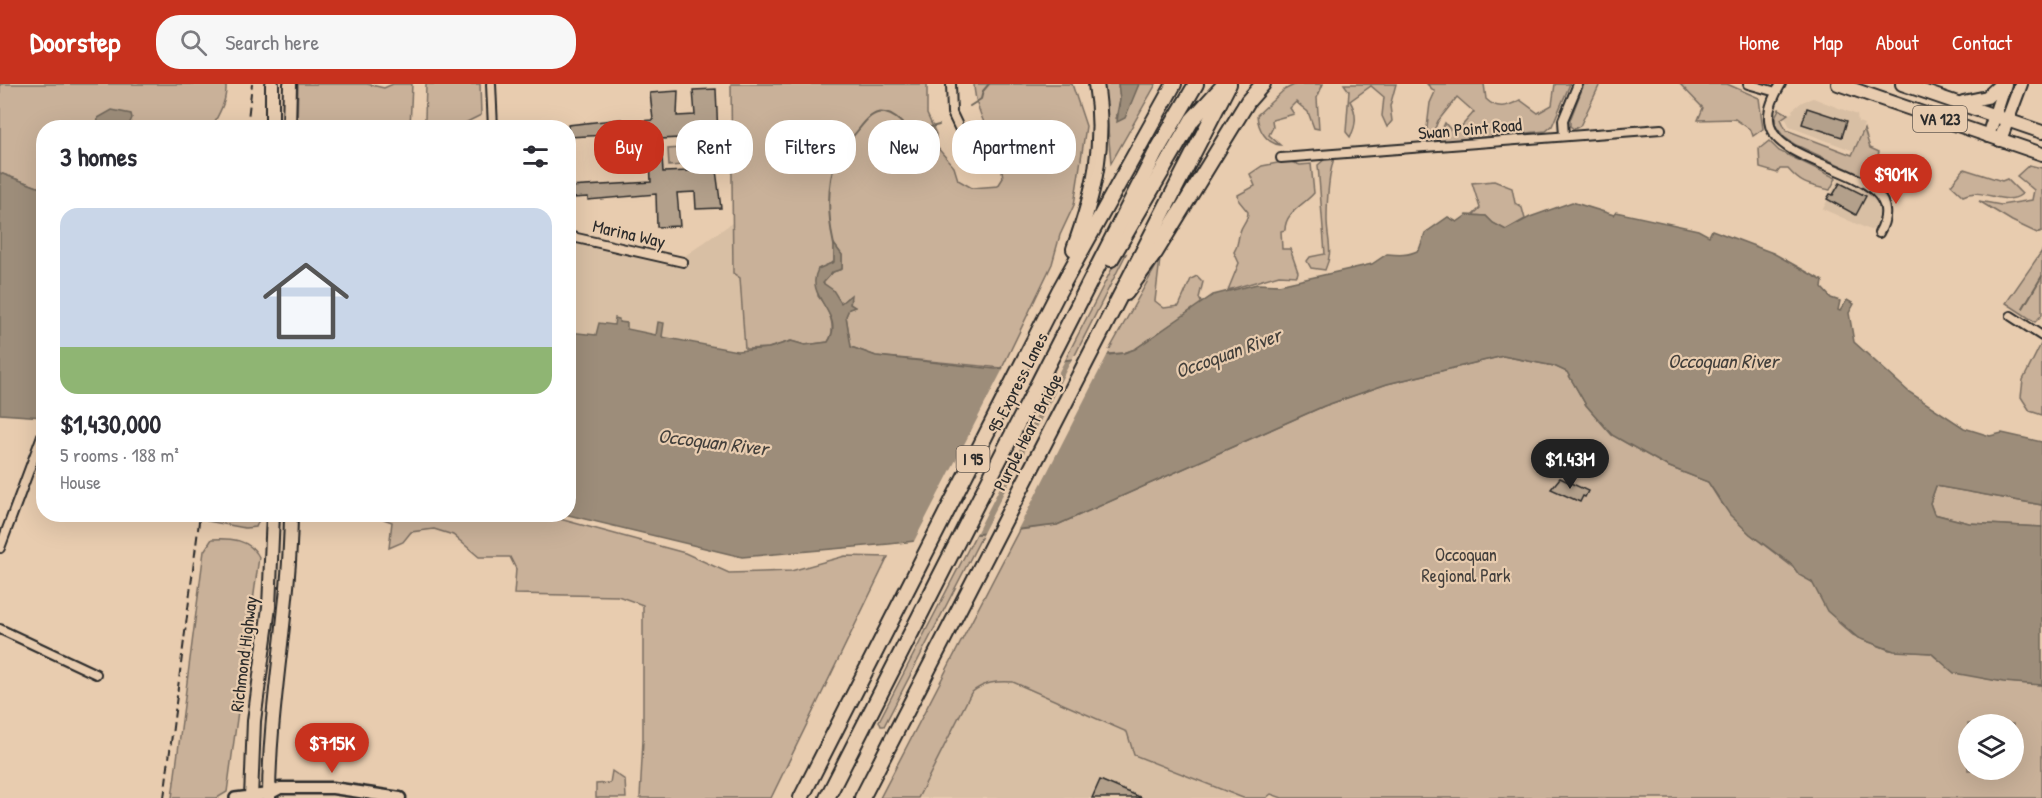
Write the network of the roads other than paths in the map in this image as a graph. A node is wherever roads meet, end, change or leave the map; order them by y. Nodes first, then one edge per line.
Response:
1 (272, 84) edge
2 (290, 84) edge
3 (490, 84) edge
4 (951, 84) edge
5 (1096, 84) edge
6 (1174, 84) edge
7 (1196, 84) edge
8 (1227, 84) edge
9 (1263, 84) edge
10 (1578, 84) edge
11 (1748, 84) edge
12 (1780, 84) edge
13 (1838, 84) edge
14 (1902, 84) edge
15 (2003, 84) edge
16 (2021, 84) edge
17 (1776, 92) junction
18 (1959, 103) junction
19 (2001, 117) junction
20 (272, 120) edge
21 (290, 120) edge
22 (492, 120) edge
23 (955, 120) edge
24 (1661, 129) dead end
25 (2042, 132) edge
26 (1564, 136) junction
27 (1994, 138) junction
28 (2042, 154) edge
29 (1281, 158) dead end
30 (1879, 233) dead end
31 (576, 238) edge
32 (683, 262) dead end
33 (1059, 291) junction
34 (1111, 310) junction
35 (2012, 316) dead end
36 (1070, 321) junction
37 (2042, 336) edge
38 (36, 451) edge
39 (273, 522) edge
40 (291, 522) edge
41 (0, 548) edge
42 (0, 629) edge
43 (96, 674) dead end
44 (884, 755) junction
45 (251, 797) edge
46 (271, 797) edge
47 (235, 798) edge
48 (400, 798) edge
49 (801, 798) edge
50 (827, 798) edge
51 (862, 798) edge
52 (869, 798) edge

1 - 20 main road
2 - 21 main road
3 - 22 street
4 - 23 street
5 - 33 highway
6 - 33 highway, I 95
7 - 36 highway, 95 Express Lanes
8 - 34 highway
8 - 36 highway
9 - 34 highway
10 - 26 street
11 - 17 street
12 - 17 street
13 - 27 main road, VA 123
14 - 18 main road, VA 123
15 - 18 main road
15 - 19 main road
16 - 19 main road
17 - 30 street
18 - 19 main road, VA 123
19 - 25 main road, VA 123
19 - 27 main road
24 - 26 street, Swan Point Road
26 - 29 street, Swan Point Road
27 - 28 main road, VA 123
31 - 32 street, Marina Way
33 - 49 highway, Purple Heart Bridge / I 95
34 - 44 highway, Purple Heart Bridge
35 - 37 street
36 - 50 highway, 95 Express Lanes
38 - 41 street
39 - 45 main road, Richmond Highway
40 - 46 main road, Richmond Highway
42 - 43 street
44 - 51 highway
44 - 52 highway
45 - 46 main road
45 - 47 street
46 - 48 main road

